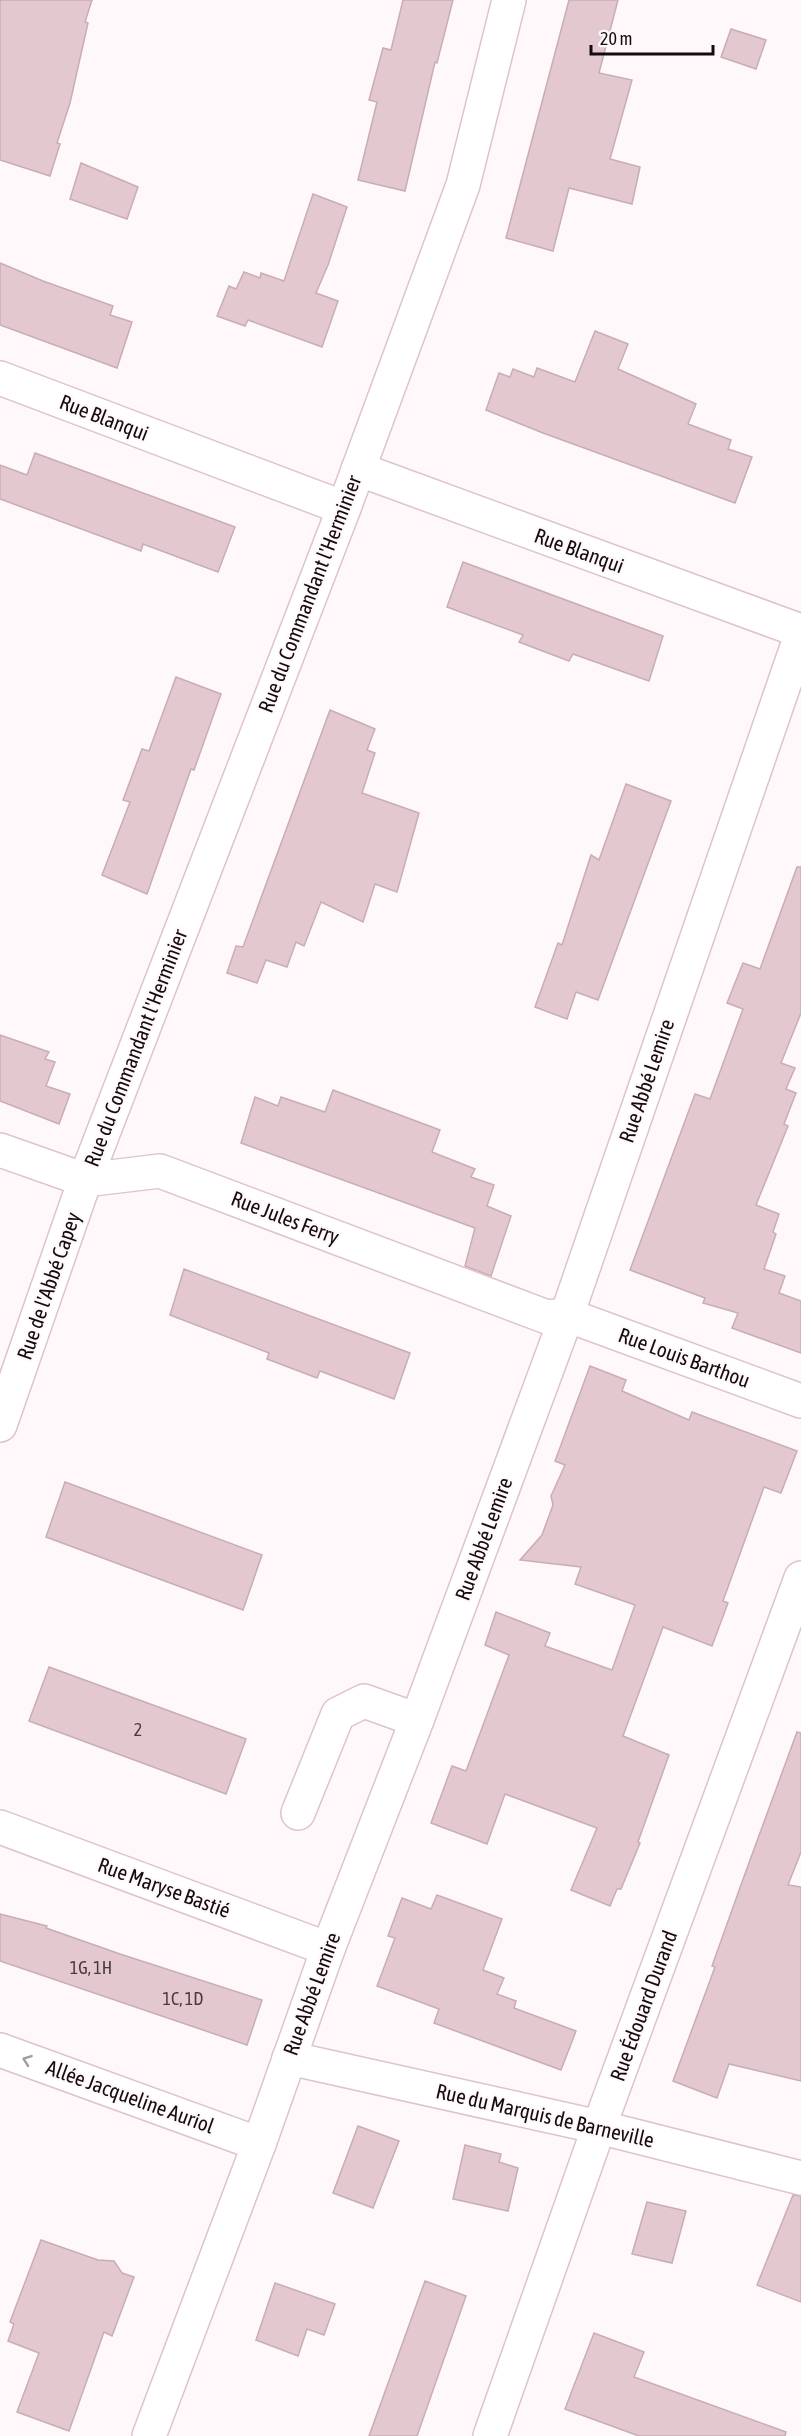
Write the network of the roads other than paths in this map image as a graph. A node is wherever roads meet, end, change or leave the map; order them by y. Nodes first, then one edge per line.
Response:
1 (510, 0) edge
2 (0, 378) edge
3 (358, 470) junction
4 (344, 508) junction
5 (801, 633) edge
6 (0, 1150) edge
7 (86, 1180) junction
8 (567, 1315) junction
9 (801, 1401) edge
10 (0, 1425) edge
11 (801, 1578) edge
12 (417, 1720) junction
13 (298, 1813) dead end
14 (0, 1827) edge
15 (328, 1949) junction
16 (0, 2050) edge
17 (289, 2058) junction
18 (599, 2127) junction
19 (259, 2145) junction
20 (801, 2178) edge
21 (149, 2436) edge
22 (490, 2436) edge

1 - 3 street, Rue du Commandant l'Herminier
2 - 4 street, Rue Blanqui
3 - 4 street, Rue du Commandant l'Herminier
3 - 5 street, Rue Blanqui
4 - 7 street, Rue du Commandant l'Herminier
5 - 8 street, Rue Abbé Lemire
6 - 7 street, Rue Jules Ferry
7 - 8 street, Rue Jules Ferry
7 - 10 street, Rue de l'Abbé Capey
8 - 9 street, Rue Louis Barthou
8 - 12 street, Rue Abbé Lemire
11 - 18 street, Rue Édouard Durand
12 - 13 street
12 - 15 street, Rue Abbé Lemire
14 - 15 street, Rue Maryse Bastié
15 - 17 street, Rue Abbé Lemire
19 -> 16 street, Allée Jacqueline Auriol
17 - 18 street, Rue du Marquis de Barneville
17 - 19 street, Rue Abbé Lemire
18 - 20 street, Rue du Marquis de Barneville
18 - 22 street, Rue Édouard Durand
19 - 21 street, Rue Abbé Lemire

